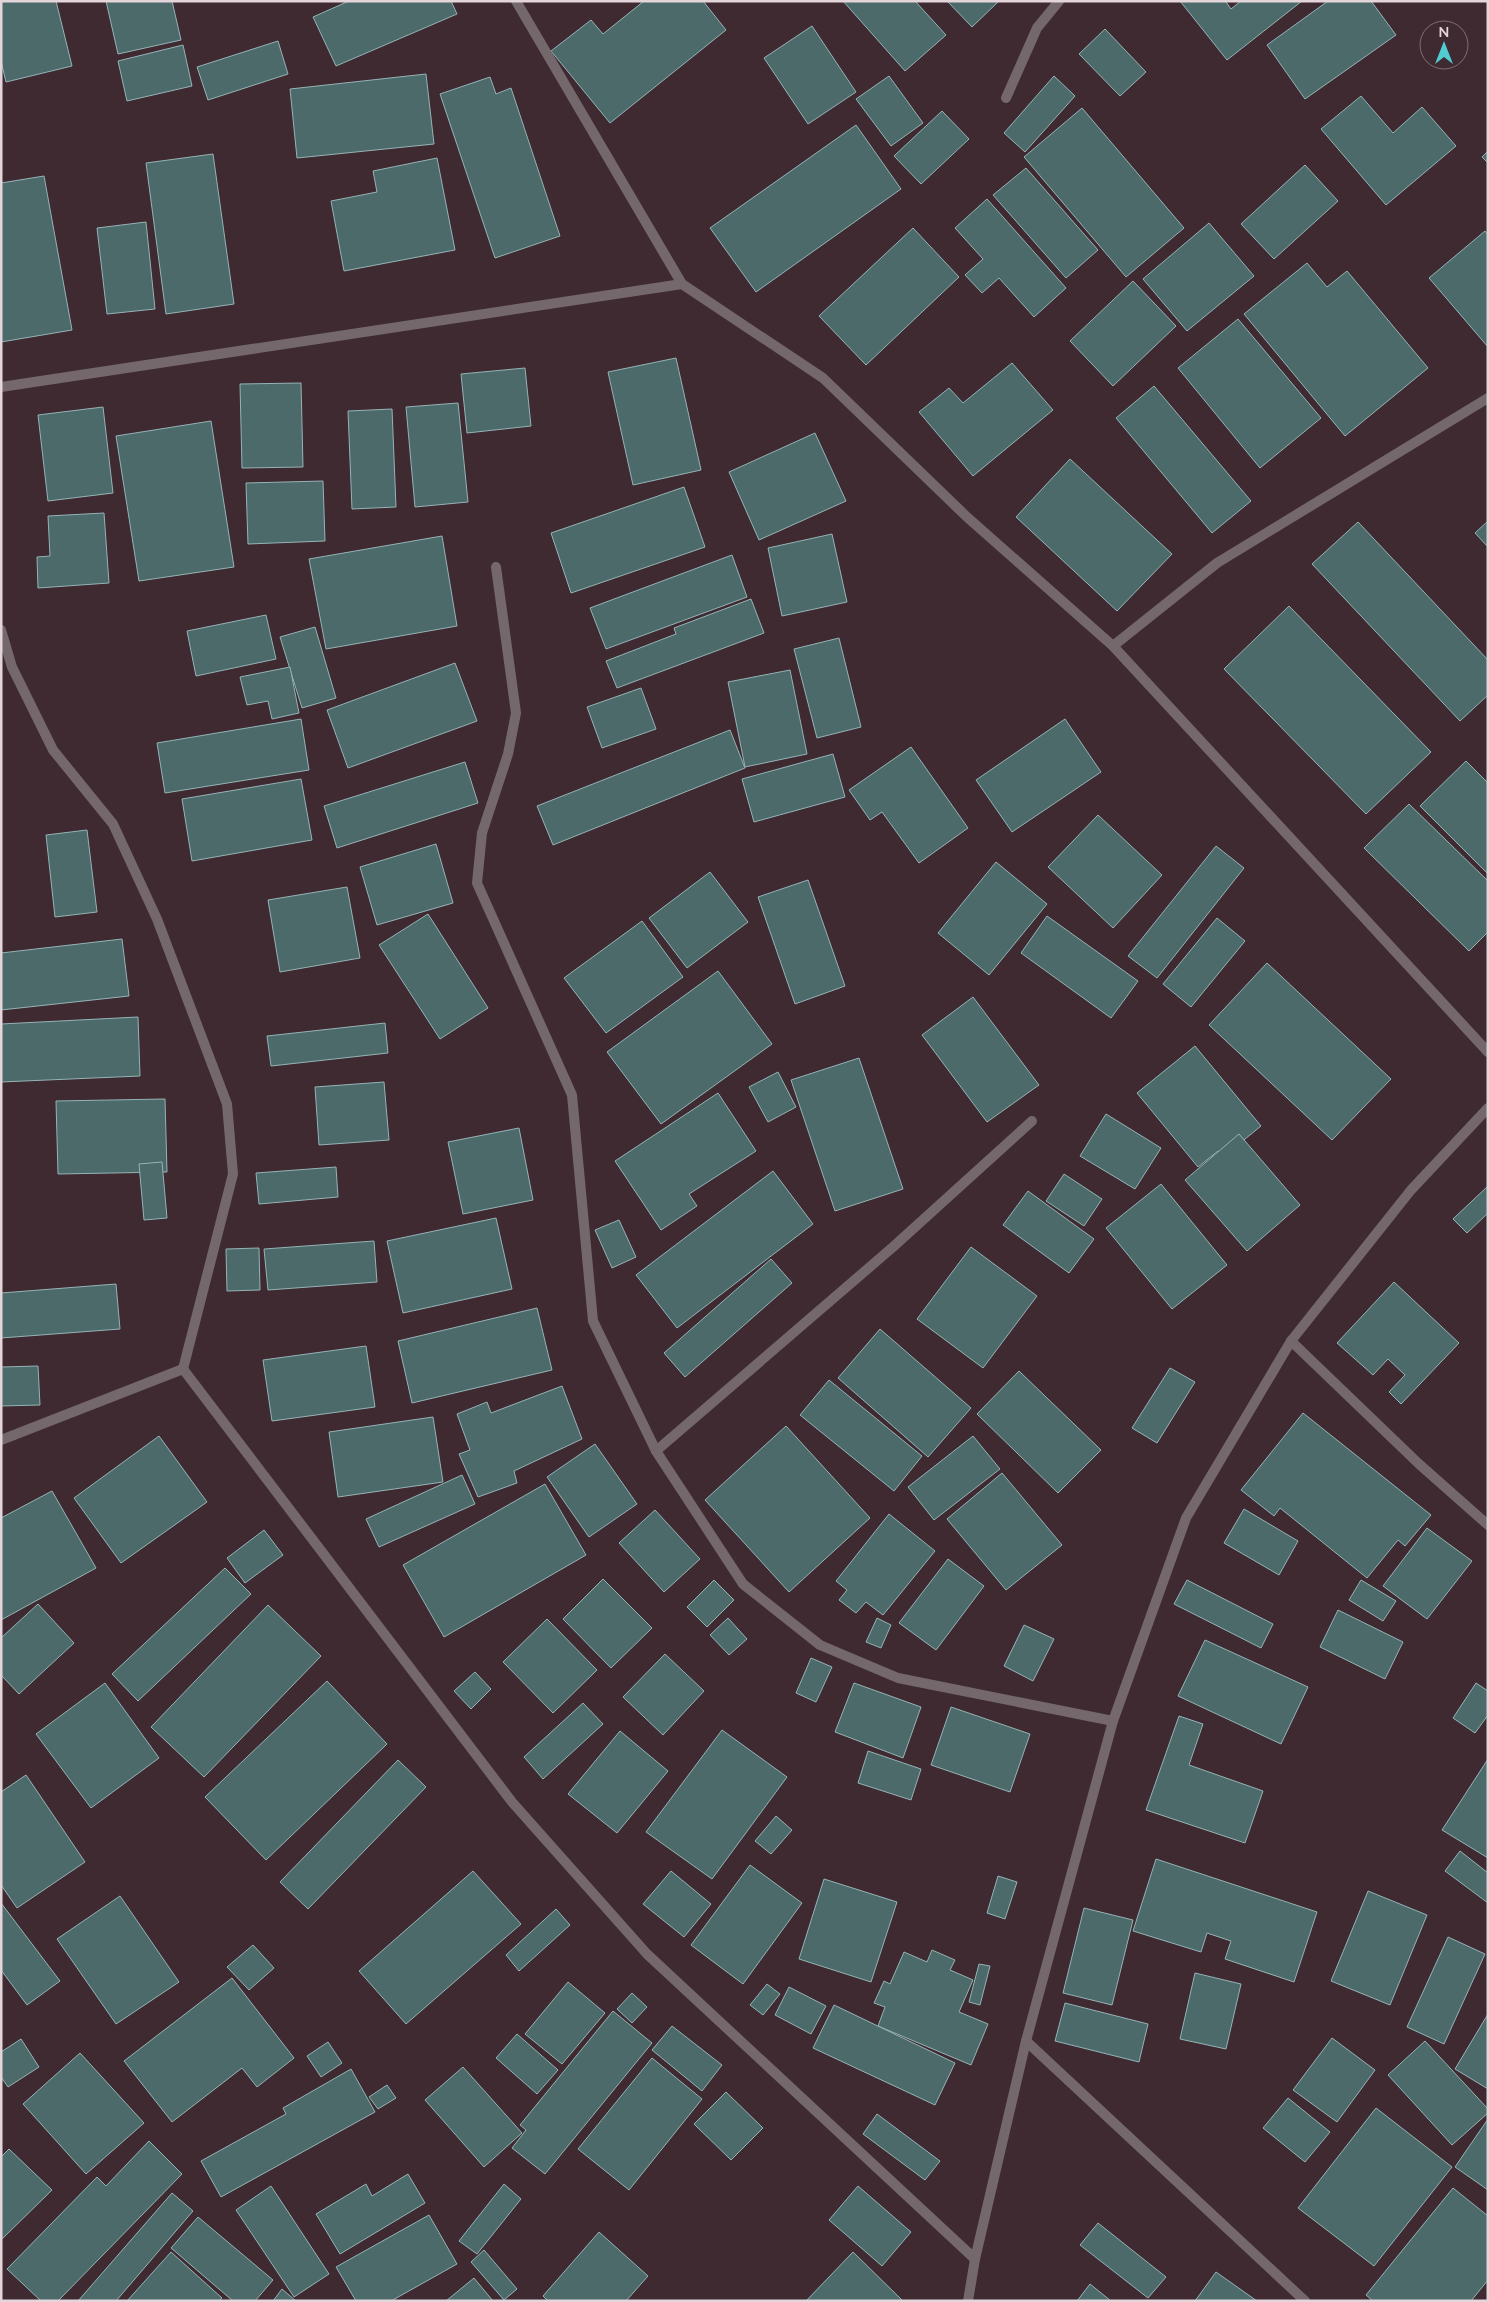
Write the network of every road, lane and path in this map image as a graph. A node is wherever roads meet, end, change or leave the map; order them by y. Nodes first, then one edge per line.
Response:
1 (516, 1) edge
2 (1059, 1) edge
3 (1006, 98) dead end
4 (682, 284) junction
5 (1, 387) edge
6 (1488, 398) edge
7 (496, 567) dead end
8 (1, 630) edge
9 (1113, 646) junction
10 (1488, 1052) edge
11 (1488, 1108) edge
12 (1032, 1121) dead end
13 (1291, 1341) junction
14 (182, 1369) junction
15 (1, 1440) edge
16 (656, 1451) junction
17 (1488, 1525) edge
18 (1113, 1721) junction
19 (1026, 2041) junction
20 (975, 2259) junction
21 (968, 2301) edge
22 (1305, 2301) edge

1 - 4 street
2 - 3 street
4 - 5 street
4 - 9 street
6 - 9 street
7 - 16 street
8 - 14 street
9 - 10 street
11 - 13 street
12 - 16 street
13 - 17 street
13 - 18 street
14 - 15 street
14 - 20 street
16 - 18 street
18 - 19 street
19 - 20 street
19 - 22 street
20 - 21 street

